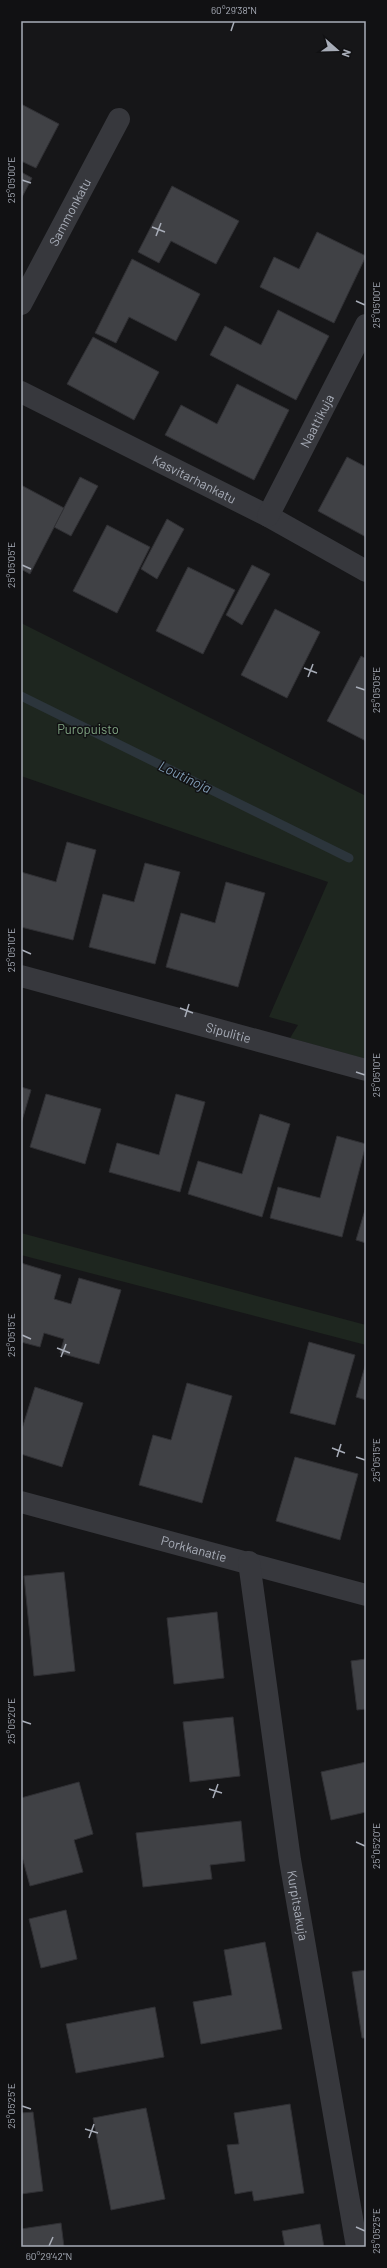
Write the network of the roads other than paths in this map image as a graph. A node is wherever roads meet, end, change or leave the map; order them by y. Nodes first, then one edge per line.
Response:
1 (119, 119) dead end
2 (21, 304) edge
3 (366, 325) edge
4 (21, 392) edge
5 (268, 516) junction
6 (366, 571) edge
7 (21, 976) edge
8 (366, 1070) edge
9 (21, 1502) edge
10 (249, 1562) junction
11 (366, 1595) edge
12 (357, 2247) edge

1 - 2 street, Sammonkatu
3 - 5 street, Naattikuja
4 - 5 street, Kasvitarhankatu
5 - 6 street, Kasvitarhankatu
7 - 8 street, Sipulitie
9 - 10 street, Porkkanatie
10 - 11 street, Porkkanatie
10 - 12 street, Kurpitsakuja

